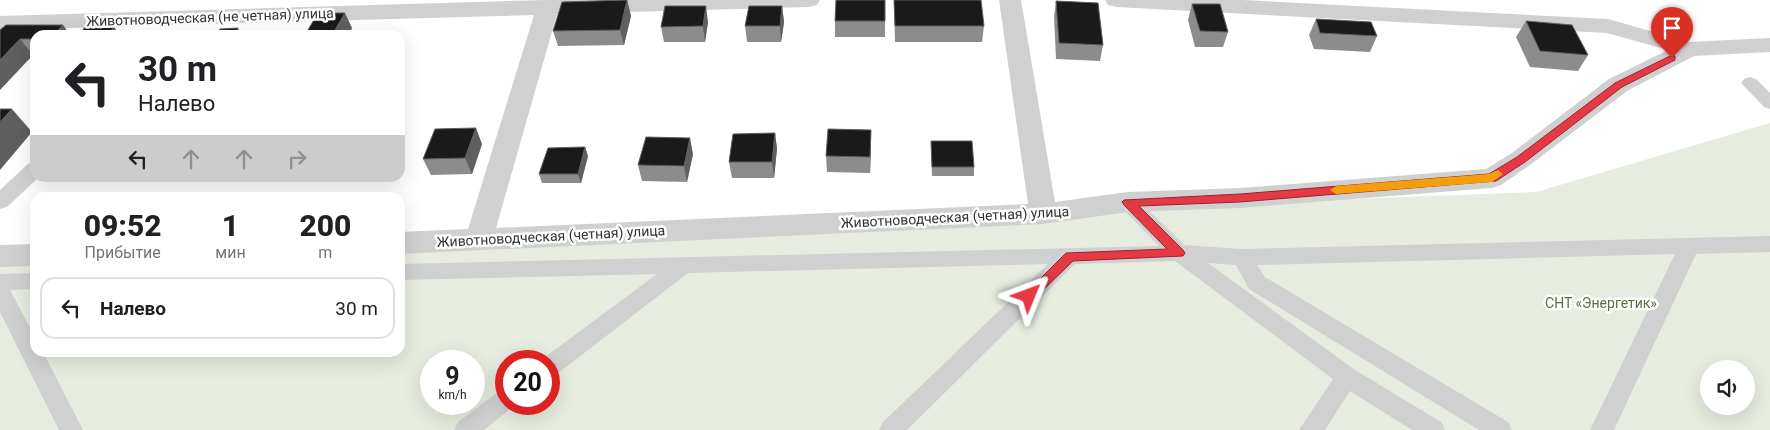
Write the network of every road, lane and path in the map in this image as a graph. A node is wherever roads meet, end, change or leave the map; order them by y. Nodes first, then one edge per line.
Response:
1 (809, 0) edge
2 (1010, 0) edge
3 (1116, 0) edge
4 (1266, 3) edge
5 (548, 6) junction
6 (0, 24) edge
7 (1770, 45) edge
8 (1689, 49) junction
9 (1750, 83) dead end
10 (1770, 103) edge
11 (30, 174) edge
12 (0, 202) edge
13 (1128, 202) junction
14 (1043, 214) junction
15 (479, 240) junction
16 (405, 242) edge
17 (1770, 244) edge
18 (1688, 246) junction
19 (1179, 253) junction
20 (30, 255) edge
21 (0, 256) edge
22 (1070, 256) junction
23 (1242, 257) junction
24 (684, 266) junction
25 (405, 272) edge
26 (30, 281) edge
27 (0, 282) edge
28 (0, 291) edge
29 (30, 354) edge
30 (31, 357) edge
31 (560, 359) edge
32 (1348, 377) junction
33 (495, 408) edge
34 (65, 428) edge
35 (466, 430) edge
36 (891, 430) edge
37 (1311, 430) edge
38 (1433, 430) edge
39 (1500, 430) edge
40 (1602, 430) edge

1 - 5 street, Животноводческая (не четная) улица
2 - 14 street
3 - 4 street
4 - 8 street
5 - 6 street, Животноводческая (не четная) улица
5 - 15 street
7 - 8 street, Животноводческая (четная) улица
8 - 13 street, Животноводческая (четная) улица
9 - 10 lane
11 - 12 lane
13 - 14 street, Животноводческая (четная) улица
13 - 19 lane
14 - 15 street, Животноводческая (четная) улица
15 - 16 street, Животноводческая (четная) улица
17 - 18 lane
18 - 23 lane
18 - 40 lane
19 - 22 lane
19 - 23 lane
19 - 32 lane
20 - 21 street
22 - 24 lane
22 - 36 lane
23 - 39 lane
24 - 25 lane
24 - 31 lane
26 - 27 lane
28 - 29 lane
30 - 34 lane
32 - 37 lane
32 - 38 lane
33 - 35 lane

